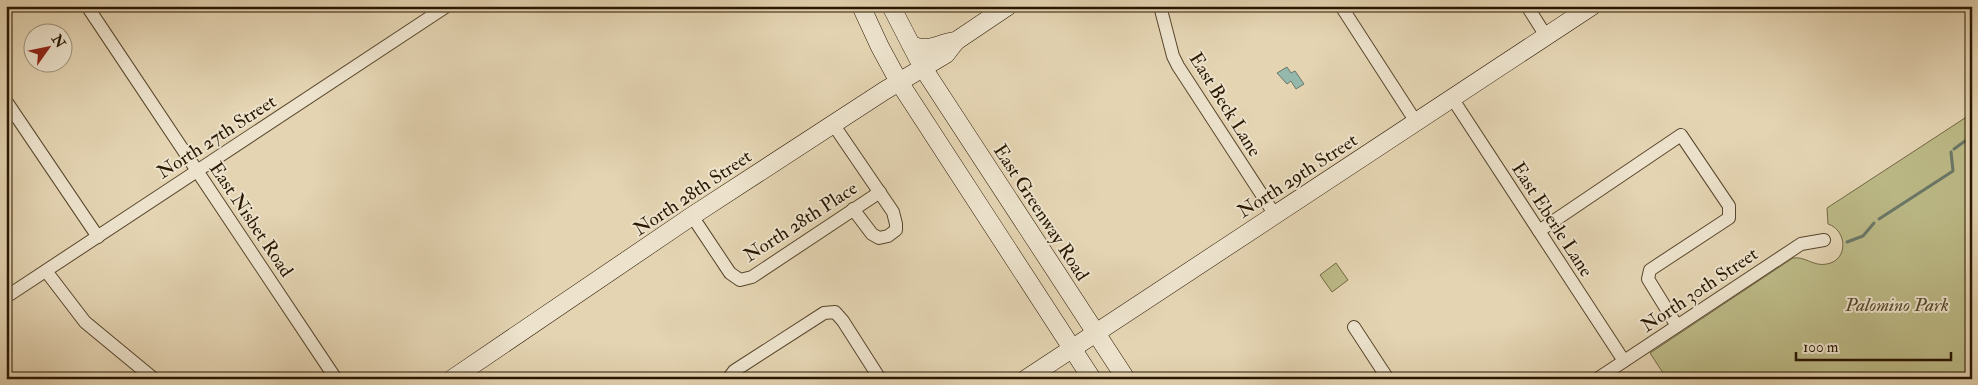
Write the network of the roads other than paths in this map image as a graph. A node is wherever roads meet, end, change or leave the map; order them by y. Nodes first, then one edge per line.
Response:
1 (87, 6) edge
2 (447, 6) edge
3 (861, 6) edge
4 (891, 6) edge
5 (1008, 6) edge
6 (1160, 6) edge
7 (1341, 6) edge
8 (1527, 6) edge
9 (1592, 6) edge
10 (1546, 36) junction
11 (956, 41) junction
12 (911, 45) junction
13 (923, 68) junction
14 (899, 82) junction
15 (1452, 98) junction
16 (6, 101) edge
17 (1416, 122) junction
18 (833, 124) junction
19 (987, 165) junction
20 (197, 171) junction
21 (962, 178) junction
22 (880, 192) junction
23 (853, 209) junction
24 (1275, 215) junction
25 (692, 216) junction
26 (1538, 231) junction
27 (98, 237) junction
28 (1824, 240) dead end
29 (46, 271) junction
30 (6, 297) edge
31 (1677, 326) junction
32 (1354, 327) dead end
33 (1096, 332) junction
34 (1073, 348) junction
35 (1624, 361) junction
36 (154, 379) edge
37 (336, 379) edge
38 (452, 379) edge
39 (728, 379) edge
40 (880, 379) edge
41 (1026, 379) edge
42 (1092, 379) edge
43 (1126, 379) edge
44 (1388, 379) edge
45 (1597, 379) edge

1 - 20 street, East Nisbet Road
2 - 20 street, North 27th Street
3 - 14 street
4 - 12 street, East Greenway Road
5 - 11 street, North 28th Street
6 - 24 street, East Beck Lane
7 - 17 street
8 - 10 street
9 - 10 street, North 29th Street
10 - 15 street, North 29th Street
11 - 12 street, North 28th Street
11 - 13 street, North 28th Street
12 - 13 street, East Greenway Road
13 - 14 street, North 28th Street
13 - 19 street, East Greenway Road
14 - 18 street, North 28th Street
14 - 21 street
15 - 17 street, North 29th Street
15 - 26 street, East Eberle Lane
16 - 27 street
17 - 24 street, North 29th Street
18 - 22 street
18 - 25 street, North 28th Street
19 - 21 street
19 - 33 street, East Greenway Road
20 - 27 street, North 27th Street
20 - 37 street, East Nisbet Road
21 - 34 street
22 - 23 street, North 28th Place
22 - 23 street
23 - 25 street, North 28th Place
24 - 33 street, North 29th Street
25 - 38 street, North 28th Street
26 - 31 street
26 - 35 street, East Eberle Lane
27 - 29 street, North 27th Street
28 - 31 street, North 30th Street
29 - 30 street, North 27th Street
29 - 36 street
31 - 35 street, North 30th Street
32 - 44 street
33 - 34 street, North 29th Street
33 - 43 street, East Greenway Road
34 - 41 street, North 29th Street
34 - 42 street
35 - 45 street, North 30th Street
39 - 40 street

